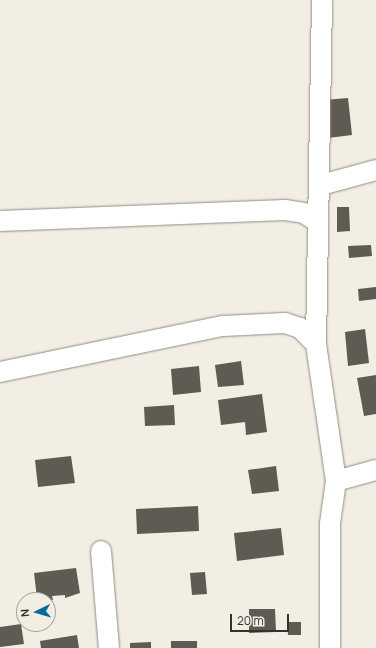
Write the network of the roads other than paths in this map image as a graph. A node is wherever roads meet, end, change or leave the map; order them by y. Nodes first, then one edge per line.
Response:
1 (322, 0) edge
2 (376, 170) edge
3 (321, 185) junction
4 (0, 221) edge
5 (318, 222) junction
6 (316, 344) junction
7 (0, 372) edge
8 (376, 470) edge
9 (336, 481) junction
10 (101, 551) dead end
11 (109, 648) edge
12 (330, 648) edge

1 - 3 street
2 - 3 street
3 - 5 street
4 - 5 street
5 - 6 street
6 - 7 street
6 - 9 street
8 - 9 street
9 - 12 street
10 - 11 street

